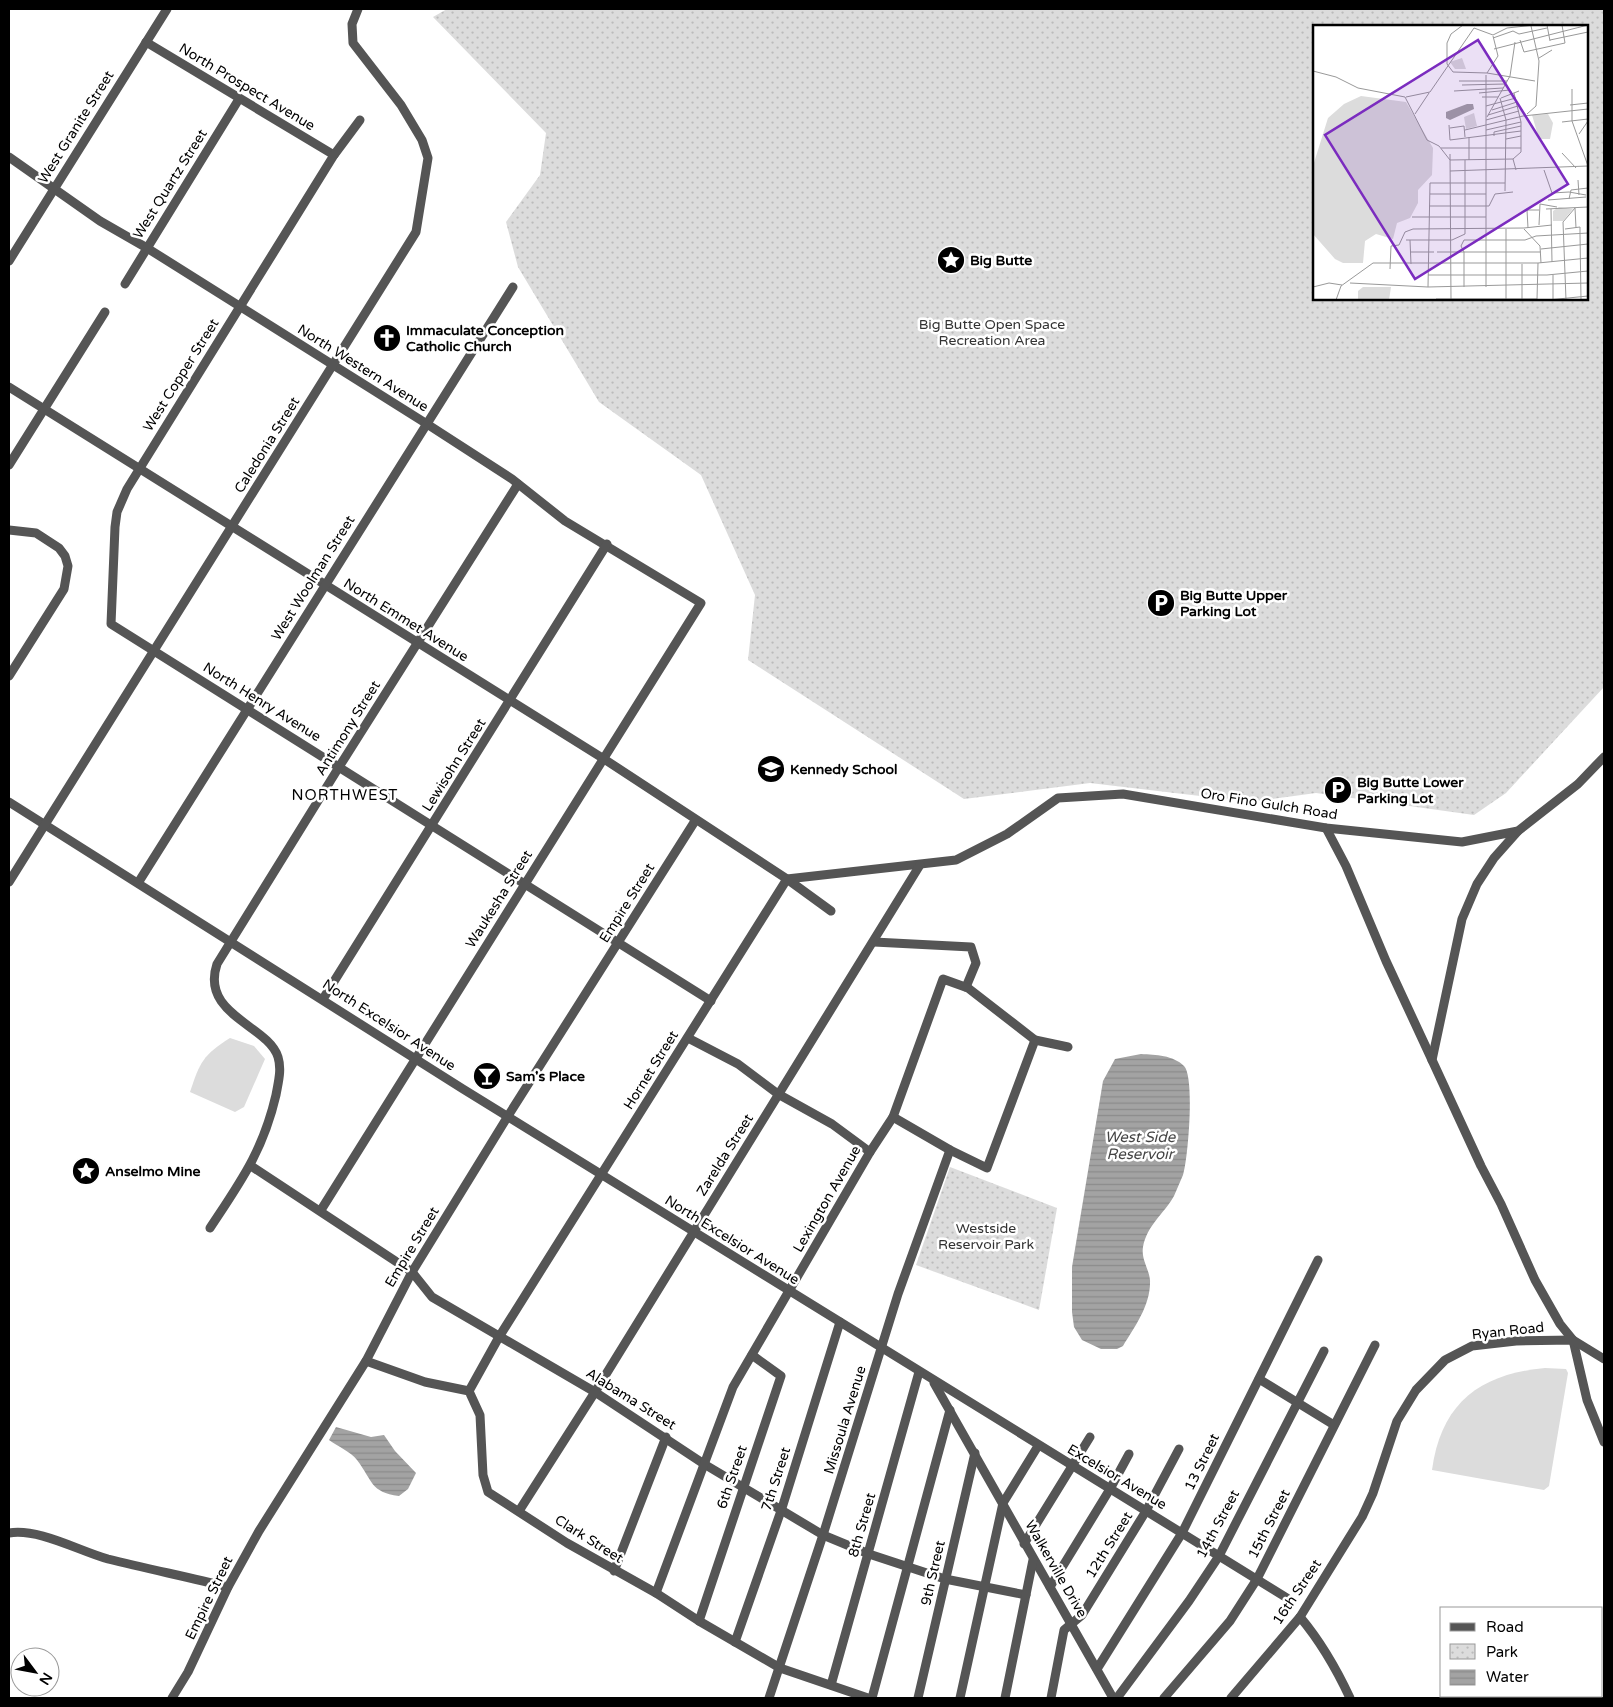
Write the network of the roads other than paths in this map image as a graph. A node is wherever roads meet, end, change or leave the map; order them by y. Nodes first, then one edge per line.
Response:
1 (167, 9) edge
2 (358, 9) edge
3 (146, 42) junction
4 (239, 99) junction
5 (360, 120) dead end
6 (334, 155) junction
7 (9, 156) edge
8 (54, 188) junction
9 (147, 248) junction
10 (9, 261) edge
11 (125, 284) dead end
12 (513, 288) dead end
13 (240, 307) junction
14 (104, 312) dead end
15 (333, 365) junction
16 (9, 387) edge
17 (43, 408) junction
18 (426, 424) junction
19 (9, 465) edge
20 (139, 468) junction
21 (518, 484) junction
22 (231, 527) junction
23 (9, 530) edge
24 (607, 544) junction
25 (324, 586) junction
26 (702, 603) joint
27 (417, 644) junction
28 (154, 650) junction
29 (9, 676) edge
30 (510, 701) junction
31 (247, 709) junction
32 (1604, 757) edge
33 (604, 760) junction
34 (339, 767) junction
35 (9, 802) edge
36 (695, 820) junction
37 (45, 825) junction
38 (432, 825) junction
39 (1326, 828) junction
40 (1518, 831) junction
41 (920, 865) junction
42 (787, 879) junction
43 (9, 882) edge
44 (138, 883) junction
45 (526, 883) junction
46 (831, 911) dead end
47 (231, 941) junction
48 (619, 942) junction
49 (874, 942) junction
50 (966, 987) junction
51 (323, 999) junction
52 (711, 1001) junction
53 (688, 1038) junction
54 (1035, 1040) junction
55 (1068, 1048) dead end
56 (415, 1058) junction
57 (1432, 1060) junction
58 (778, 1094) junction
59 (508, 1116) junction
60 (893, 1117) junction
61 (950, 1150) junction
62 (870, 1152) junction
63 (251, 1166) junction
64 (602, 1175) junction
65 (321, 1210) junction
66 (210, 1228) dead end
67 (694, 1231) junction
68 (1318, 1260) dead end
69 (412, 1272) junction
70 (789, 1292) junction
71 (840, 1322) junction
72 (499, 1337) junction
73 (1573, 1340) junction
74 (1375, 1345) dead end
75 (881, 1349) junction
76 (1324, 1351) dead end
77 (752, 1355) junction
78 (1604, 1360) edge
79 (366, 1361) junction
80 (919, 1372) junction
81 (1259, 1379) junction
82 (932, 1381) junction
83 (469, 1391) junction
84 (595, 1392) junction
85 (1298, 1403) junction
86 (950, 1410) junction
87 (1334, 1425) junction
88 (666, 1437) junction
89 (1090, 1437) dead end
90 (1604, 1442) edge
91 (1038, 1446) junction
92 (1179, 1450) dead end
93 (975, 1453) junction
94 (1128, 1454) dead end
95 (704, 1464) junction
96 (1072, 1466) junction
97 (742, 1488) junction
98 (1110, 1489) junction
99 (1373, 1493) joint
100 (1003, 1503) junction
101 (782, 1508) junction
102 (519, 1511) junction
103 (1146, 1511) junction
104 (9, 1533) edge
105 (1182, 1533) junction
106 (823, 1535) junction
107 (1024, 1544) junction
108 (869, 1554) junction
109 (1219, 1556) junction
110 (1033, 1560) junction
111 (907, 1565) junction
112 (614, 1571) junction
113 (945, 1579) junction
114 (1257, 1579) junction
115 (985, 1586) junction
116 (228, 1587) junction
117 (1050, 1587) junction
118 (656, 1593) junction
119 (1026, 1595) junction
120 (1287, 1598) dead end
121 (1300, 1617) junction
122 (699, 1622) junction
123 (1072, 1624) junction
124 (735, 1642) junction
125 (780, 1668) junction
126 (1097, 1669) junction
127 (831, 1684) junction
128 (771, 1695) edge
129 (172, 1698) edge
130 (870, 1698) edge
131 (918, 1698) edge
132 (960, 1698) edge
133 (1005, 1698) edge
134 (1051, 1698) edge
135 (1113, 1698) edge
136 (1117, 1698) edge
137 (1164, 1698) edge
138 (1231, 1698) edge
139 (1350, 1698) edge

1 - 3 street, West Granite Street
2 - 15 street, Caledonia Street
3 - 4 street, North Prospect Avenue
3 - 8 street, West Granite Street
4 - 6 street, North Prospect Avenue
4 - 9 street, West Quartz Street
5 - 6 street, West Copper Street
6 - 13 street, West Copper Street
7 - 8 street, North Western Avenue
8 - 9 street, North Western Avenue
8 - 10 street, West Granite Street
9 - 11 street, West Quartz Street
9 - 13 street, North Western Avenue
12 - 18 street, West Woolman Street
13 - 15 street, North Western Avenue
13 - 20 street, West Copper Street
14 - 17 street
15 - 18 street, North Western Avenue
15 - 22 street, Caledonia Street
16 - 17 street, North Emmet Avenue
17 - 19 street
17 - 20 street, North Emmet Avenue
18 - 21 street, North Western Avenue
18 - 25 street, West Woolman Street
20 - 22 street, North Emmet Avenue
20 - 28 street, West Copper Street
21 - 24 street, North Western Avenue
21 - 27 street, Antimony Street
22 - 25 street, North Emmet Avenue
22 - 28 street, Caledonia Street
23 - 29 street
24 - 26 street, North Western Avenue
24 - 30 street, Lewisohn Street
25 - 27 street, North Emmet Avenue
25 - 31 street, West Woolman Street
26 - 33 street, Waukesha Street
27 - 30 street, North Emmet Avenue
27 - 34 street, Antimony Street
28 - 31 street, North Henry Avenue
28 - 37 street, Caledonia Street
30 - 33 street, North Emmet Avenue
30 - 38 street, Lewisohn Street
31 - 34 street, North Henry Avenue
31 - 44 street, West Woolman Street
32 - 40 street, Oro Fino Gulch Road
33 - 36 street, North Emmet Avenue
33 - 45 street, Waukesha Street
34 - 38 street, North Henry Avenue
34 - 47 street, Antimony Street
35 - 37 street, North Excelsior Avenue
36 - 42 street, North Emmet Avenue
36 - 48 street, Empire Street
37 - 43 street, Caledonia Street
37 - 44 street, North Excelsior Avenue
38 - 45 street, North Henry Avenue
38 - 51 street, Lewisohn Street
39 - 40 street, Oro Fino Gulch Road
39 - 41 street, Oro Fino Gulch Road
39 - 57 street
40 - 57 street
41 - 42 street
41 - 49 street, Zarelda Street
42 - 46 street, North Emmet Avenue
42 - 52 street, Hornet Street
44 - 47 street, North Excelsior Avenue
45 - 48 street, North Henry Avenue
45 - 56 street, Waukesha Street
47 - 51 street, North Excelsior Avenue
47 - 63 street, Antimony Street
48 - 52 street, North Henry Avenue
48 - 59 street, Empire Street
49 - 50 street
49 - 58 street, Zarelda Street
50 - 54 street
50 - 60 street, Lexington Avenue
51 - 56 street, North Excelsior Avenue
52 - 53 street, Hornet Street
53 - 58 street
53 - 64 street, Hornet Street
54 - 55 street
54 - 61 street
56 - 59 street, North Excelsior Avenue
56 - 65 street, Waukesha Street
57 - 73 street
58 - 62 street
58 - 67 street, Zarelda Street
59 - 64 street, North Excelsior Avenue
59 - 69 street, Empire Street
60 - 61 street
60 - 62 street, Lexington Avenue
61 - 75 street, Missoula Avenue
62 - 70 street, Lexington Avenue
63 - 65 street, Alabama Street
63 - 66 street
64 - 67 street, North Excelsior Avenue
64 - 72 street, Hornet Street
65 - 69 street, Alabama Street
67 - 70 street, North Excelsior Avenue
67 - 84 street, Zarelda Street
68 - 81 street, 13 Street
69 - 72 street, Alabama Street
69 - 79 street, Empire Street
70 - 71 street, North Excelsior Avenue
70 - 77 street, Lexington Avenue
71 - 75 street, North Excelsior Avenue
71 - 101 street, 7th Street
72 - 83 street, Hornet Street
72 - 84 street, Alabama Street
73 - 78 street
73 - 90 street
73 - 99 street, Ryan Road
74 - 87 street, 15th Street
75 - 80 street, North Excelsior Avenue
75 - 106 street, Missoula Avenue
76 - 85 street, 14th Street
77 - 95 street, Lexington Avenue
77 - 97 street, 6th Street
79 - 83 street
79 - 116 street, Empire Street
80 - 82 street, North Excelsior Avenue
80 - 108 street, 8th Street
81 - 85 street
81 - 105 street, 13 Street
82 - 86 street, Walkerville Drive
82 - 91 street, Excelsior Avenue
83 - 102 street, Clark Street
84 - 88 street, Alabama Street
84 - 102 street, Zarelda Street
85 - 87 street
85 - 109 street, 14th Street
86 - 93 street, Walkerville Drive
86 - 111 street
87 - 114 street, 15th Street
88 - 95 street, Alabama Street
88 - 112 street
89 - 96 street
91 - 96 street, Excelsior Avenue
91 - 100 street
92 - 103 street, 12th Street
93 - 100 street, Walkerville Drive
93 - 113 street, 9th Street
94 - 98 street
95 - 97 street, Alabama Street
95 - 118 street, Lexington Avenue
96 - 98 street, Excelsior Avenue
96 - 107 street
97 - 101 street, Alabama Street
97 - 122 street, 6th Street
98 - 103 street, Excelsior Avenue
98 - 117 street
99 - 121 street, 16th Street
100 - 107 street, Walkerville Drive
100 - 115 street
101 - 106 street, Alabama Street
101 - 124 street, 7th Street
102 - 112 street, Clark Street
103 - 105 street, Excelsior Avenue
103 - 123 street, 12th Street
104 - 116 street
105 - 109 street, Excelsior Avenue
105 - 126 street, 13 Street
106 - 108 street, Alabama Street
106 - 125 street, Missoula Avenue
107 - 110 street, Walkerville Drive
108 - 111 street, Alabama Street
108 - 127 street, 8th Street
109 - 114 street, Excelsior Avenue
109 - 136 street, 14th Street
110 - 117 street, Walkerville Drive
110 - 119 street
111 - 113 street, Alabama Street
111 - 130 street
112 - 118 street, Clark Street
113 - 115 street, Alabama Street
113 - 131 street, 9th Street
114 - 120 street, Excelsior Avenue
114 - 137 street, 15th Street
115 - 119 street, Alabama Street
115 - 132 street
116 - 129 street, Empire Street
117 - 123 street, Walkerville Drive
118 - 122 street, Clark Street
119 - 133 street
121 - 138 street, 16th Street
121 - 139 street
122 - 124 street, Clark Street
123 - 126 street, Walkerville Drive
123 - 134 street
124 - 125 street, Clark Street
125 - 127 street, Clark Street
125 - 128 street, Missoula Avenue
126 - 135 street, Walkerville Drive
127 - 130 street, Clark Street

